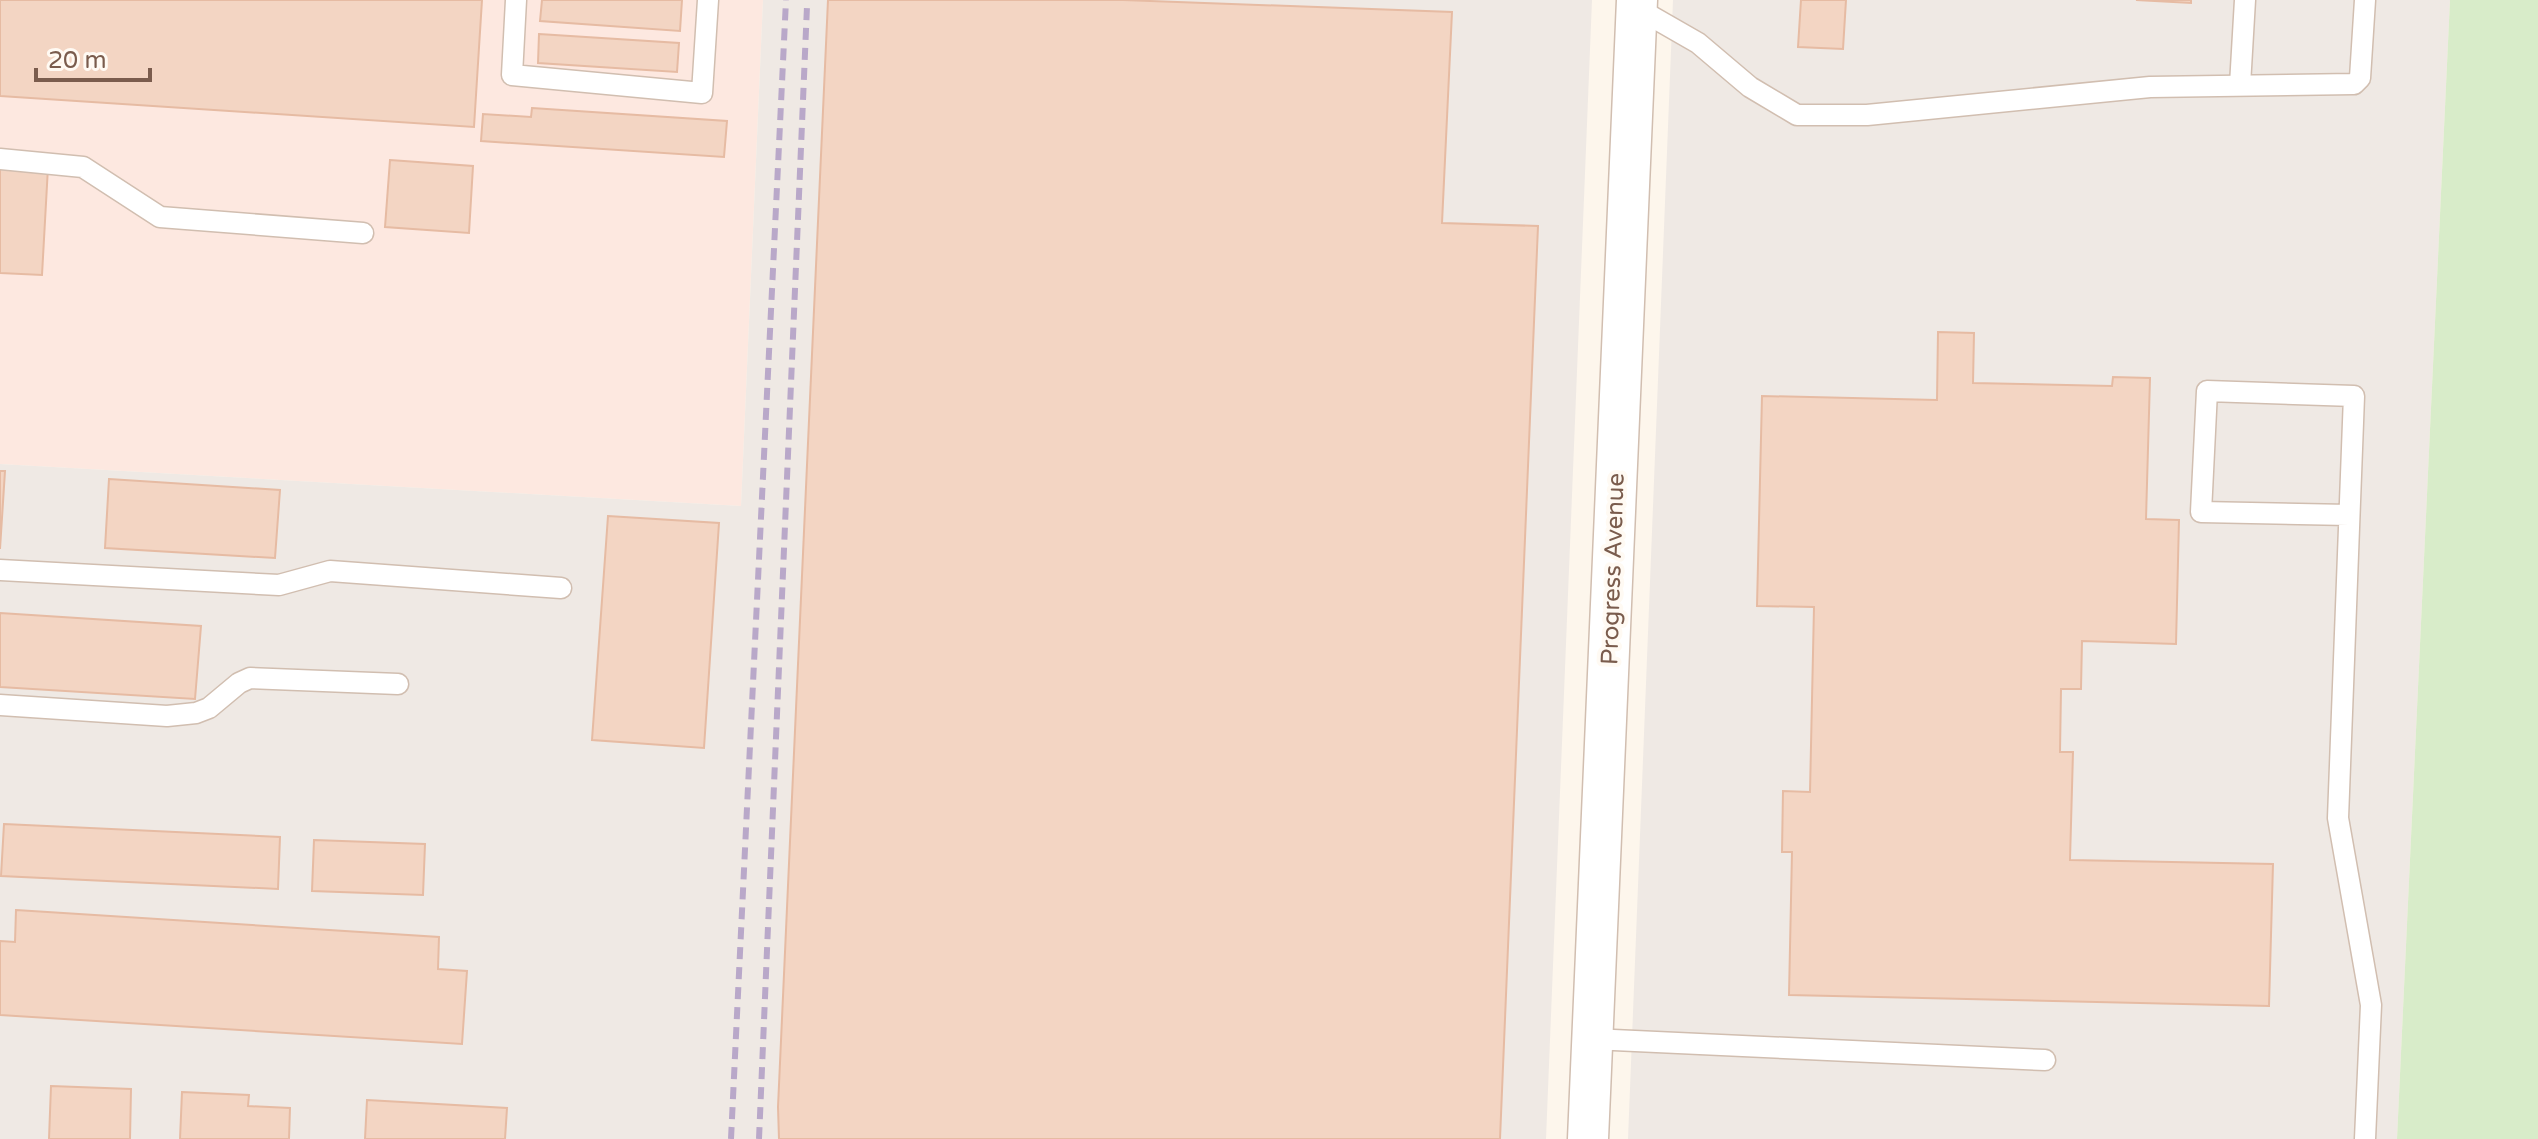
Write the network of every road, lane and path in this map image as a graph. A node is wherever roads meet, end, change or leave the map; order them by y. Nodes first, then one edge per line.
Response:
1 (516, 0) edge
2 (708, 0) edge
3 (2245, 0) edge
4 (2365, 0) edge
5 (1637, 4) edge
6 (2240, 85) junction
7 (0, 159) edge
8 (363, 233) dead end
9 (2349, 515) junction
10 (0, 570) edge
11 (561, 588) dead end
12 (398, 684) dead end
13 (0, 705) edge
14 (1592, 1039) junction
15 (2045, 1060) dead end
16 (1588, 1139) edge
17 (2365, 1139) edge

1 - 2 lane
3 - 6 lane
4 - 6 lane
5 - 6 lane
5 - 14 street, Progress Avenue
7 - 8 lane
9 - 9 lane
9 - 17 lane
10 - 11 lane
12 - 13 lane
14 - 15 lane
14 - 16 street, Progress Avenue

